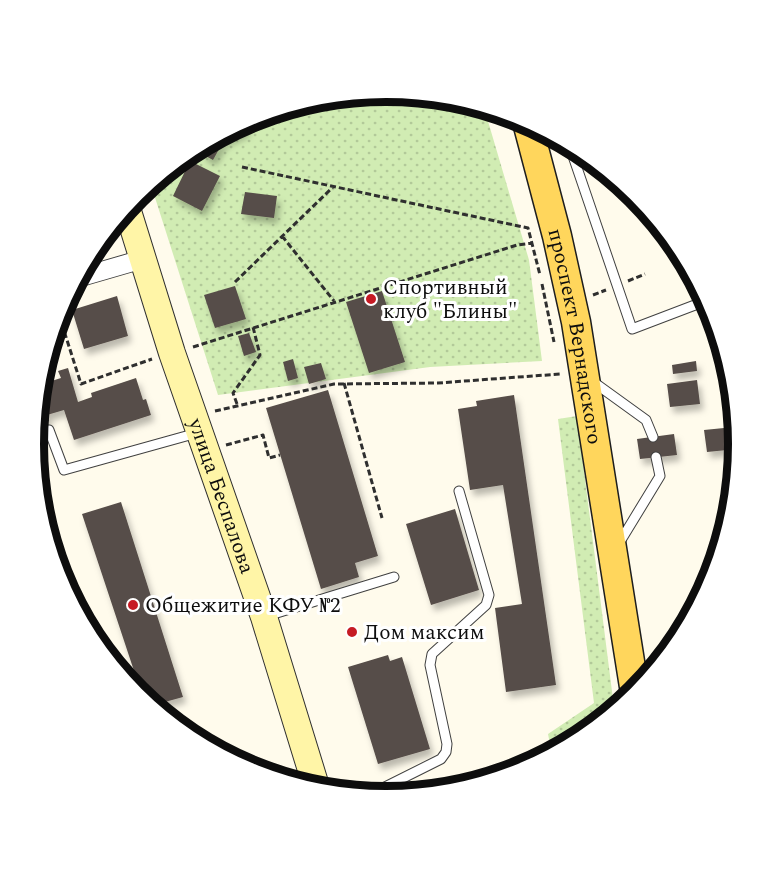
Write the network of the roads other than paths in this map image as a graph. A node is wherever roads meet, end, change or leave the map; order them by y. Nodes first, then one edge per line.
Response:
1 (530, 134) edge
2 (574, 159) edge
3 (130, 216) edge
4 (143, 259) junction
5 (88, 275) edge
6 (695, 305) dead end
7 (571, 370) junction
8 (213, 429) junction
9 (44, 431) edge
10 (653, 437) dead end
11 (656, 458) dead end
12 (459, 491) dead end
13 (612, 554) junction
14 (394, 577) dead end
15 (264, 617) junction
16 (633, 680) edge
17 (625, 688) edge
18 (313, 778) edge
19 (387, 786) edge

1 - 7 main road, проспект Вернадского
2 - 6 lane
3 - 4 main road, улица Беспалова
4 - 5 street
4 - 8 main road, улица Беспалова
7 - 10 lane
7 - 13 main road, проспект Вернадского
8 - 9 lane
8 - 15 main road, улица Беспалова
11 - 13 lane
12 - 19 lane
13 - 16 main road, проспект Вернадского
13 - 17 main road, проспект Вернадского
14 - 15 lane
15 - 18 main road, улица Беспалова

